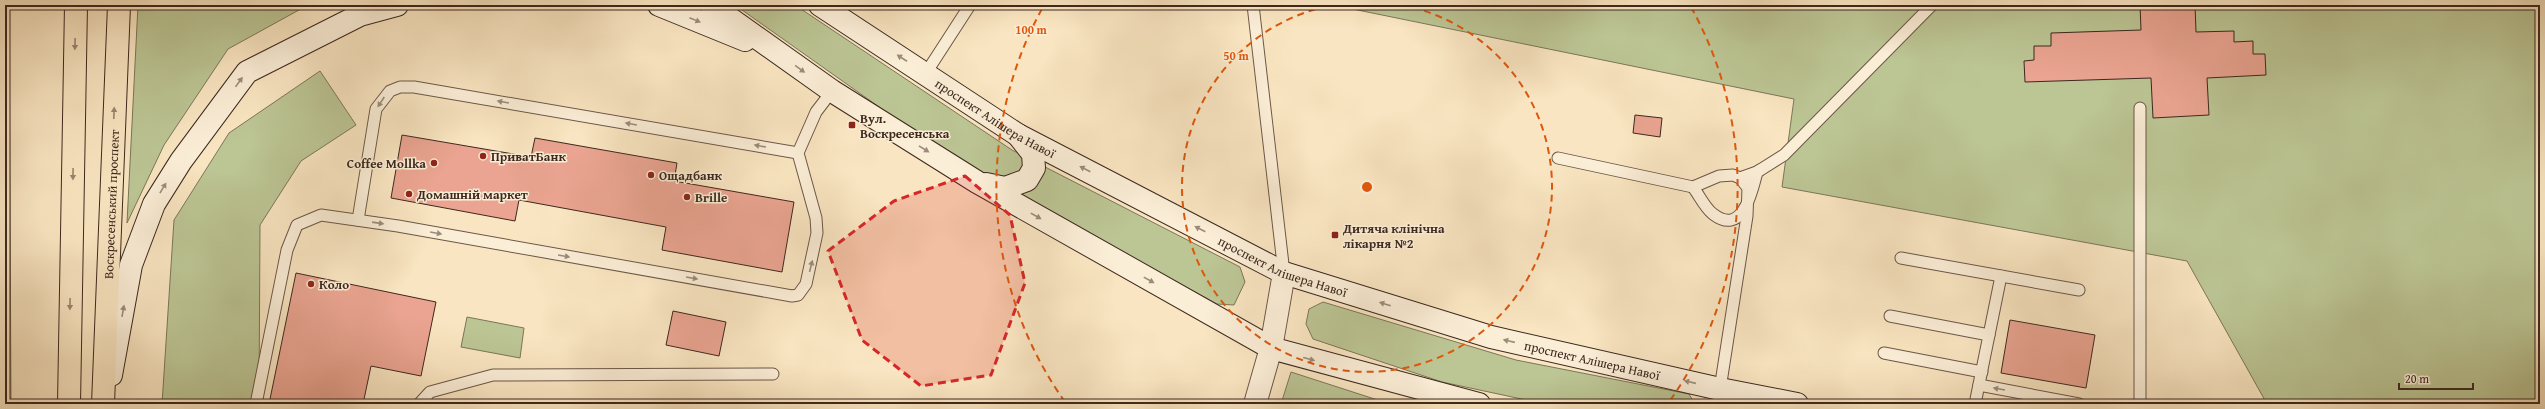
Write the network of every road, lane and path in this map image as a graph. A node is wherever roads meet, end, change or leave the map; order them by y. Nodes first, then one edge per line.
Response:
1 (76, 5) edge
2 (118, 5) edge
3 (397, 5) edge
4 (659, 5) edge
5 (711, 5) edge
6 (820, 5) edge
7 (970, 5) edge
8 (1253, 5) edge
9 (1932, 5) edge
10 (777, 52) junction
11 (926, 74) junction
12 (832, 92) junction
13 (2140, 108) dead end
14 (1018, 135) junction
15 (798, 153) junction
16 (1558, 158) dead end
17 (1757, 172) junction
18 (1740, 178) junction
19 (1713, 179) junction
20 (977, 182) junction
21 (1693, 187) junction
22 (1749, 201) junction
23 (1706, 204) junction
24 (1737, 217) junction
25 (358, 220) junction
26 (1745, 232) junction
27 (1901, 258) dead end
28 (1284, 273) junction
29 (2001, 276) junction
30 (2080, 290) dead end
31 (1890, 316) dead end
32 (1989, 335) junction
33 (1271, 348) junction
34 (1884, 353) dead end
35 (1982, 372) junction
36 (773, 374) dead end
37 (1979, 386) junction
38 (1719, 396) edge
39 (69, 404) edge
40 (105, 404) edge
41 (256, 404) edge
42 (419, 404) edge
43 (1255, 404) edge
44 (1479, 404) edge
45 (1797, 404) edge
46 (1975, 404) edge
47 (2079, 404) edge
48 (2140, 404) edge

1 -> 39 main road
40 -> 2 main road, Воскресенський проспект
40 -> 3 street
4 -> 10 street
5 - 10 street
11 -> 6 street, проспект Алішера Навої
7 - 11 lane
8 - 28 lane
9 - 17 lane
10 -> 12 street
11 - 14 street, проспект Алішера Навої
12 - 15 lane
12 -> 20 street
13 - 48 lane
14 - 20 street
28 -> 14 street, проспект Алішера Навої
15 -> 25 lane
25 -> 15 lane
16 - 21 lane
17 - 18 lane
17 - 22 lane
18 - 19 lane
18 - 22 lane
19 - 21 lane
19 - 23 lane
20 -> 33 street
21 - 23 lane
22 - 24 lane
22 - 26 lane
23 - 24 lane
24 - 26 lane
25 - 41 lane
26 - 38 lane
27 - 29 lane
28 - 33 street
38 -> 28 street, проспект Алішера Навої
29 - 30 lane
29 - 32 lane
31 - 32 lane
32 - 35 lane
33 - 43 street
33 -> 44 street
34 - 35 lane
35 - 37 lane
36 - 42 lane
37 - 46 lane
47 -> 37 lane
38 - 45 street, проспект Алішера Навої

